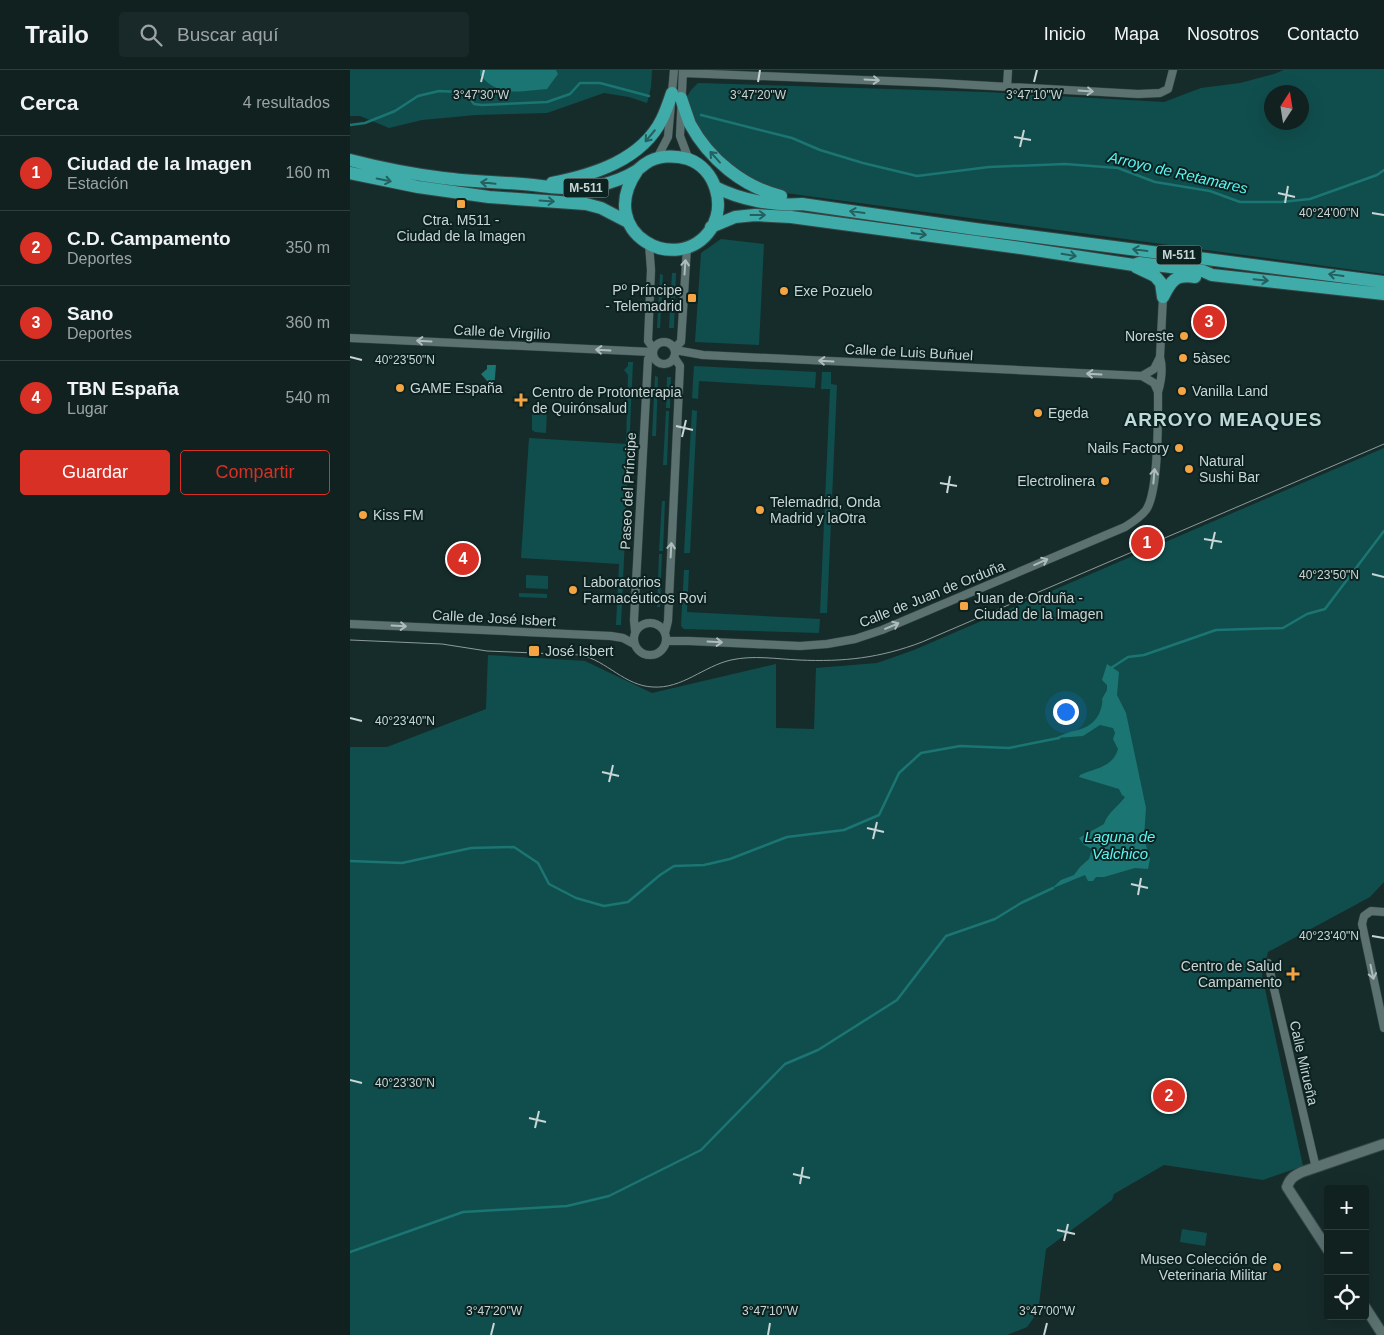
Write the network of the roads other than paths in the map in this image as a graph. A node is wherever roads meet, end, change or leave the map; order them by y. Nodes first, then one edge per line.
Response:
1 (674, 70) edge
2 (854, 70) edge
3 (1008, 70) edge
4 (1173, 70) edge
5 (683, 71) edge
6 (854, 79) junction
7 (1007, 86) junction
8 (677, 96) junction
9 (657, 158) junction
10 (350, 160) edge
11 (690, 160) junction
12 (637, 171) junction
13 (350, 173) edge
14 (534, 185) junction
15 (715, 186) junction
16 (802, 204) junction
17 (628, 222) junction
18 (712, 228) junction
19 (649, 244) junction
20 (687, 247) junction
21 (1134, 265) junction
22 (1212, 275) junction
23 (1384, 282) edge
24 (1384, 294) edge
25 (1163, 297) junction
26 (350, 338) edge
27 (652, 352) junction
28 (675, 352) junction
29 (1160, 358) junction
30 (1142, 376) junction
31 (1158, 392) junction
32 (350, 624) edge
33 (635, 631) junction
34 (666, 637) junction
35 (634, 644) junction
36 (1384, 912) edge
37 (1268, 963) dead end
38 (1384, 1028) edge
39 (1384, 1144) edge
40 (1316, 1168) junction
41 (1324, 1244) edge
42 (1369, 1314) edge
43 (1383, 1335) edge

1 - 8 street
2 - 6 street
3 - 7 street
7 -> 4 street
5 - 6 street
5 - 8 street
6 -> 7 street
8 - 9 street
8 - 11 street
8 -> 14 highway
16 -> 8 highway
9 - 11 highway
9 - 12 highway, M-511
14 -> 10 highway, M-511
11 - 15 highway, M-511
12 - 14 highway, M-511
12 - 17 highway, M-511
13 -> 17 highway, M-511
15 - 16 highway, M-511
15 - 18 highway
23 -> 16 highway, M-511
17 - 19 highway, M-511
18 - 20 highway, M-511
18 -> 21 highway, M-511
19 - 20 highway, M-511
19 - 27 street, Paseo del Príncipe
28 -> 20 street
21 - 22 highway, M-511
21 - 25 highway
22 -> 24 highway, M-511
22 - 25 highway
25 - 29 street
27 -> 26 street, Calle de Virgilio
27 - 28 street
27 - 28 street
27 - 33 street, Paseo del Príncipe
30 -> 28 street, Calle de Luis Buñuel
34 -> 28 street
29 - 30 street
29 - 31 street
30 - 31 street
34 -> 31 street, Calle de Juan de Orduña
32 -> 35 street, Calle de José Isbert
33 - 34 street
33 - 35 street
34 - 35 street
36 -> 38 street
37 - 40 street, Calle Mirueña
39 - 40 street
40 - 41 street
42 - 43 street

